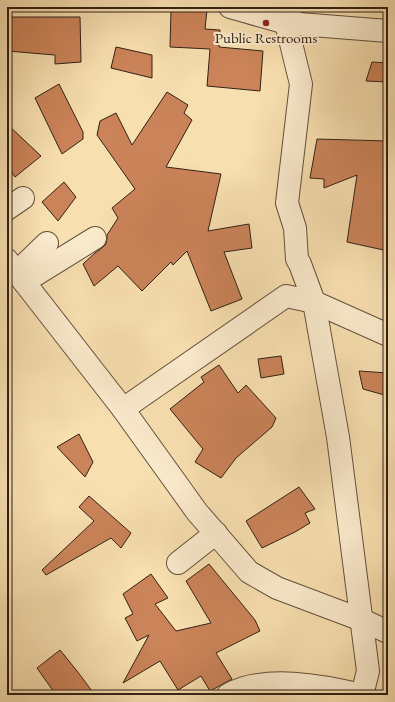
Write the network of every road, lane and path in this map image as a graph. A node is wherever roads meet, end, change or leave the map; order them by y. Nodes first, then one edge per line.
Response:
1 (230, 7) edge
2 (288, 15) edge
3 (388, 31) edge
4 (95, 238) dead end
5 (47, 244) dead end
6 (16, 271) edge
7 (314, 302) junction
8 (388, 335) edge
9 (123, 409) junction
10 (216, 533) junction
11 (178, 563) dead end
12 (362, 620) junction
13 (388, 632) edge
14 (234, 693) edge
15 (361, 695) edge

1 - 2 street
2 - 3 street
2 - 7 street
4 - 6 street
5 - 6 street
6 - 9 street
7 - 8 street
7 - 9 street
7 - 12 street
9 - 10 street
10 - 11 street
10 - 12 street
12 - 13 street
12 - 15 street
14 - 15 street

